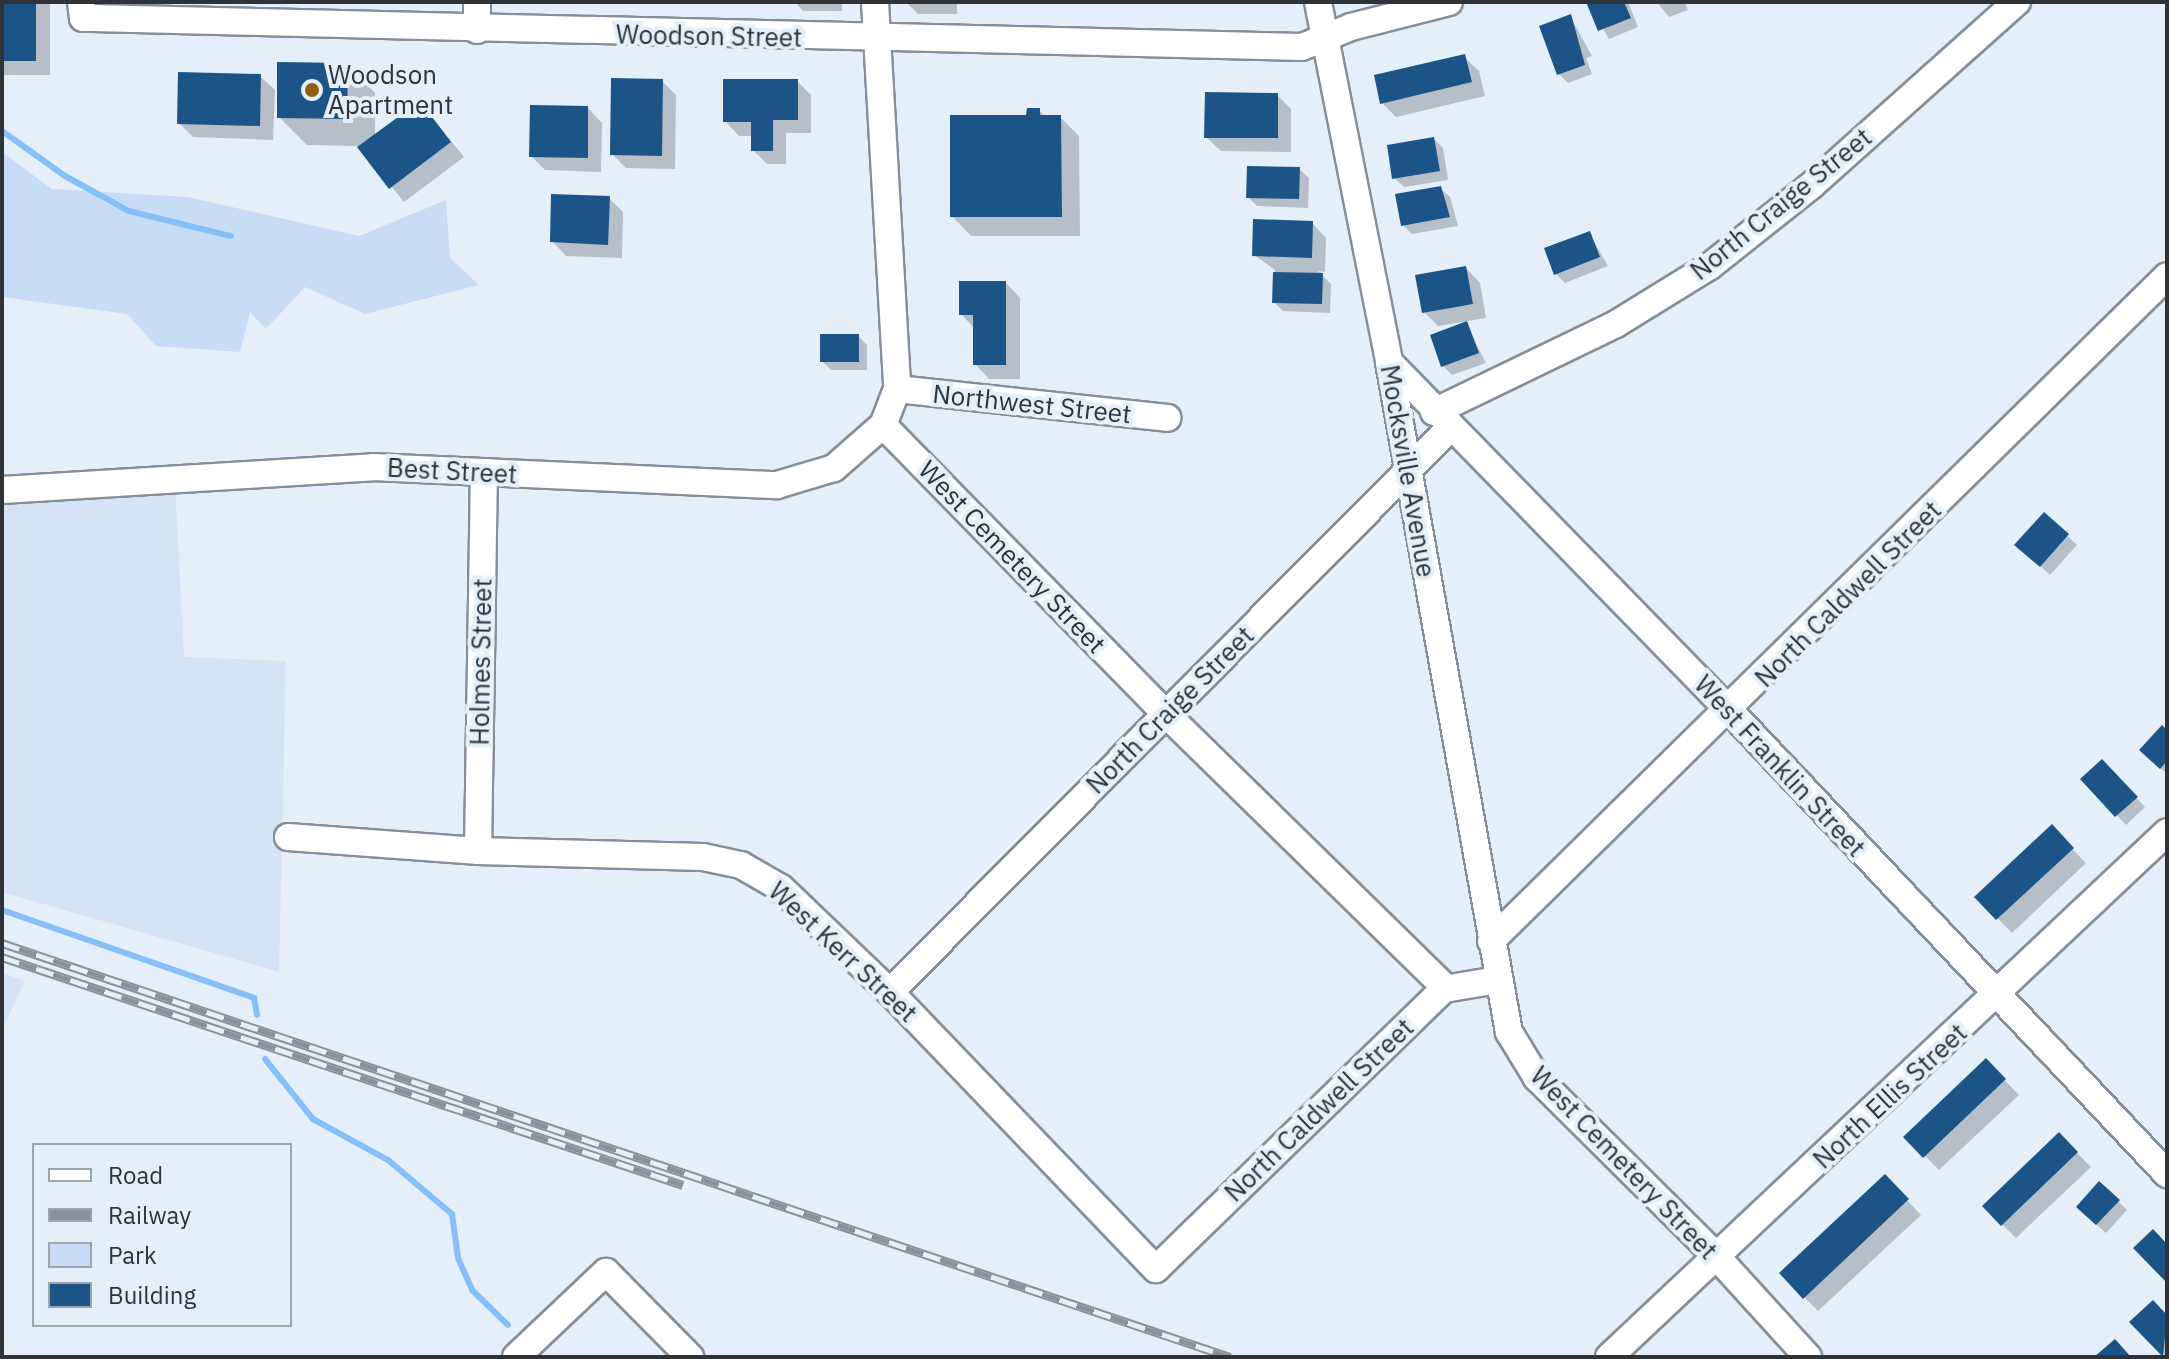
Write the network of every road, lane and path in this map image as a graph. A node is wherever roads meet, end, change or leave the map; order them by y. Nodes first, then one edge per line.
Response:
1 (477, 2) edge
2 (875, 2) edge
3 (1318, 2) edge
4 (1449, 2) edge
5 (2017, 2) edge
6 (87, 10) edge
7 (477, 30) junction
8 (875, 40) junction
9 (1325, 41) junction
10 (2167, 276) edge
11 (1389, 362) junction
12 (897, 389) junction
13 (1167, 418) dead end
14 (1442, 420) junction
15 (883, 425) junction
16 (1407, 470) junction
17 (484, 472) junction
18 (2, 490) edge
19 (1730, 711) junction
20 (1166, 714) junction
21 (2167, 832) edge
22 (288, 837) dead end
23 (478, 851) junction
24 (1491, 941) junction
25 (1498, 980) junction
26 (1446, 988) junction
27 (890, 992) junction
28 (1996, 996) junction
29 (2167, 1174) edge
30 (1718, 1258) junction
31 (1156, 1269) joint
32 (516, 1357) edge
33 (690, 1357) edge
34 (1609, 1357) edge
35 (1808, 1357) edge

1 - 7 street
2 - 8 street
3 - 9 street, Mocksville Avenue
4 - 9 street, Woodson Street
5 - 14 street, North Craige Street
6 - 7 street, Woodson Street
7 - 8 street, Woodson Street
8 - 9 street, Woodson Street
8 - 12 street
9 - 11 street, Mocksville Avenue
10 - 19 street, North Caldwell Street
11 - 14 street, West Franklin Street
11 - 16 street, Mocksville Avenue
12 - 13 street, Northwest Street
12 - 15 street
14 - 16 street, North Craige Street
14 - 19 street, West Franklin Street
15 - 17 street, Best Street
15 - 20 street, West Cemetery Street
16 - 20 street, North Craige Street
16 - 24 street, Mocksville Avenue
17 - 18 street, Best Street
17 - 23 street, Holmes Street
19 - 24 street, North Caldwell Street
19 - 28 street, West Franklin Street
20 - 26 street, West Cemetery Street
20 - 27 street, North Craige Street
21 - 28 street, North Ellis Street
22 - 23 street, West Kerr Street
23 - 27 street, West Kerr Street
24 - 25 street, West Cemetery Street
25 - 26 street
25 - 30 street, West Cemetery Street
26 - 31 street, North Caldwell Street
27 - 31 street, West Kerr Street
28 - 29 street, West Franklin Street
28 - 30 street, North Ellis Street
30 - 34 street, North Ellis Street
30 - 35 street, West Cemetery Street
32 - 33 street

